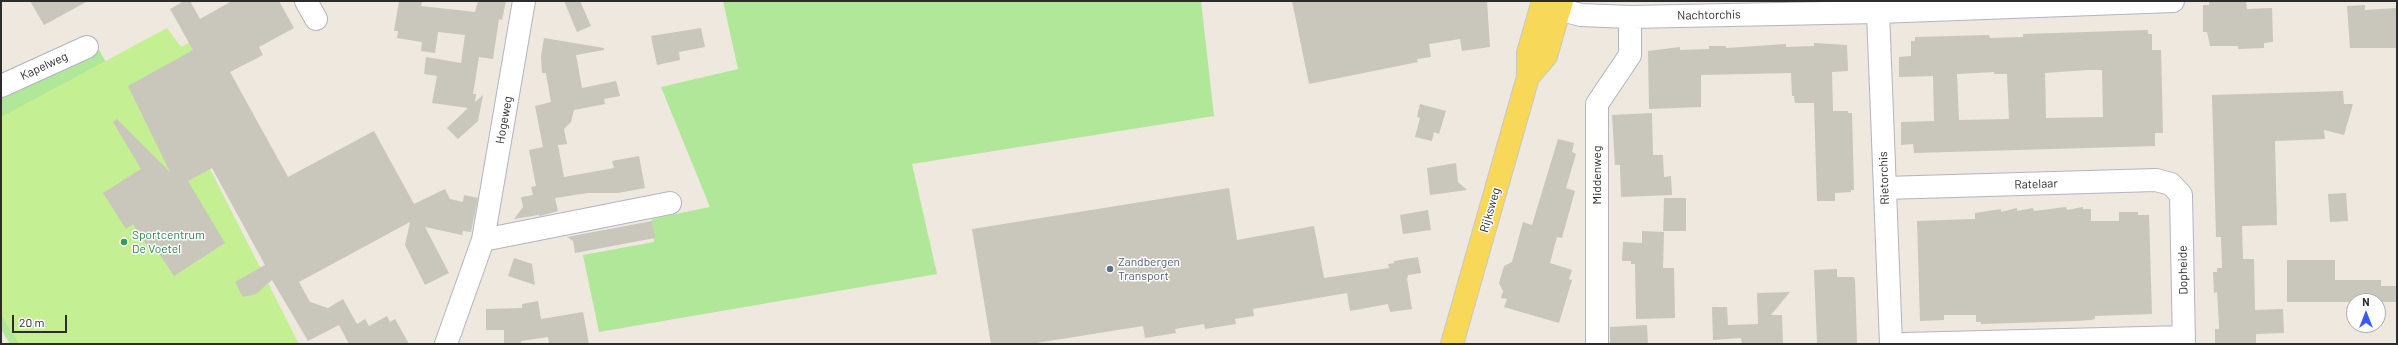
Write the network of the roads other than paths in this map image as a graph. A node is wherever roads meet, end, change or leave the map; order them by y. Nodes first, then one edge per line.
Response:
1 (524, 1) edge
2 (2173, 1) edge
3 (1552, 4) edge
4 (1960, 4) edge
5 (1878, 12) junction
6 (1630, 17) junction
7 (87, 47) dead end
8 (1, 86) edge
9 (1885, 188) junction
10 (2181, 195) joint
11 (670, 203) dead end
12 (484, 240) junction
13 (2184, 340) edge
14 (446, 344) edge
15 (1452, 344) edge
16 (1597, 344) edge
17 (1891, 344) edge
18 (1905, 344) edge

1 - 12 street, Hogeweg
2 - 4 street, Nachtorchis
3 - 6 street, Nachtorchis
3 - 15 main road, Rijksweg
4 - 5 street, Nachtorchis
5 - 6 street, Nachtorchis
5 - 9 street, Rietorchis
6 - 16 street, Middenweg
7 - 8 street, Kapelweg
9 - 10 street, Ratelaar
9 - 17 street, Rietorchis
10 - 13 street, Dopheide
11 - 12 street
12 - 14 street, Hogeweg
13 - 18 street

